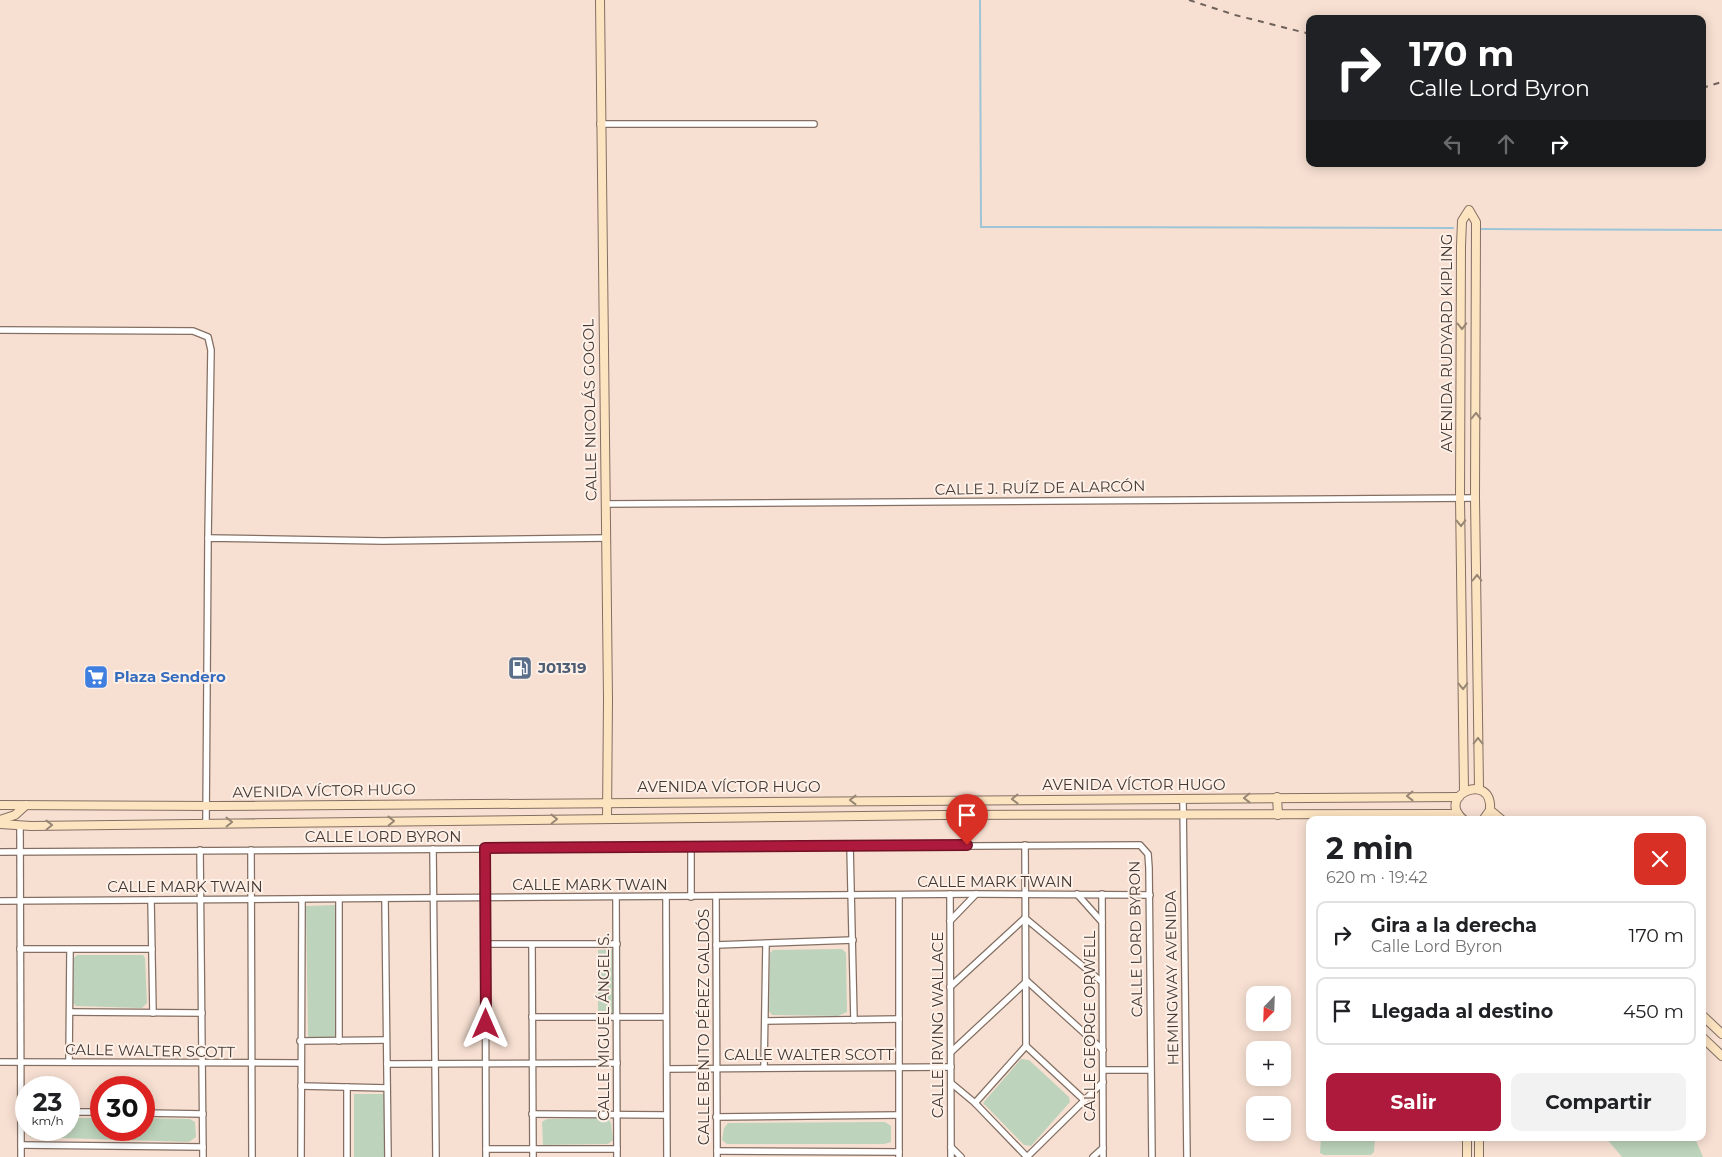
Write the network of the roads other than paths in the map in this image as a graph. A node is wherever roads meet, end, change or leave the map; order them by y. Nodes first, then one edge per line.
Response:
1 (600, 0) edge
2 (600, 124) junction
3 (814, 124) dead end
4 (1461, 246) junction
5 (1475, 246) junction
6 (0, 330) edge
7 (1460, 498) junction
8 (1475, 498) junction
9 (605, 504) junction
10 (208, 538) junction
11 (606, 538) junction
12 (1479, 789) junction
13 (1461, 794) junction
14 (1277, 797) junction
15 (1183, 799) junction
16 (607, 801) junction
17 (0, 805) edge
18 (26, 805) junction
19 (207, 805) junction
20 (1490, 810) junction
21 (1182, 815) junction
22 (1278, 815) junction
23 (1370, 816) edge
24 (1461, 816) edge
25 (1486, 816) edge
26 (1497, 816) edge
27 (607, 819) junction
28 (0, 822) edge
29 (206, 823) junction
30 (20, 825) junction
31 (1025, 845) junction
32 (850, 846) junction
33 (691, 847) junction
34 (485, 848) junction
35 (433, 849) junction
36 (200, 850) junction
37 (251, 850) junction
38 (0, 852) edge
39 (20, 852) junction
40 (950, 894) junction
41 (976, 894) junction
42 (1025, 894) junction
43 (1076, 894) junction
44 (1102, 894) junction
45 (852, 895) junction
46 (899, 895) junction
47 (1150, 895) junction
48 (716, 896) junction
49 (616, 897) junction
50 (666, 897) junction
51 (691, 897) junction
52 (433, 898) junction
53 (485, 898) junction
54 (252, 899) junction
55 (302, 899) junction
56 (339, 899) junction
57 (385, 899) junction
58 (152, 900) junction
59 (200, 900) junction
60 (0, 901) edge
61 (20, 901) junction
62 (1025, 918) junction
63 (950, 921) junction
64 (1102, 922) junction
65 (853, 940) junction
66 (485, 944) junction
67 (617, 944) junction
68 (766, 944) junction
69 (532, 945) junction
70 (716, 945) junction
71 (20, 949) junction
72 (152, 949) junction
73 (70, 950) junction
74 (1027, 981) junction
75 (1102, 982) junction
76 (950, 987) junction
77 (70, 1012) junction
78 (153, 1013) junction
79 (202, 1013) junction
80 (532, 1017) junction
81 (666, 1017) junction
82 (617, 1018) junction
83 (899, 1019) junction
84 (1706, 1019) edge
85 (854, 1020) junction
86 (765, 1021) junction
87 (1722, 1034) edge
88 (386, 1040) junction
89 (300, 1041) junction
90 (339, 1041) junction
91 (1706, 1041) edge
92 (1026, 1046) junction
93 (1102, 1050) junction
94 (951, 1052) junction
95 (1722, 1056) edge
96 (0, 1062) edge
97 (20, 1062) junction
98 (69, 1062) junction
99 (300, 1063) junction
100 (617, 1063) junction
101 (202, 1064) junction
102 (387, 1064) junction
103 (436, 1064) junction
104 (486, 1064) junction
105 (532, 1064) junction
106 (252, 1065) junction
107 (951, 1067) junction
108 (716, 1068) junction
109 (764, 1068) junction
110 (899, 1068) junction
111 (667, 1069) junction
112 (1103, 1070) junction
113 (1150, 1070) junction
114 (21, 1076) edge
115 (1103, 1082) junction
116 (951, 1083) junction
117 (301, 1086) junction
118 (347, 1087) junction
119 (387, 1088) junction
120 (1083, 1099) junction
121 (975, 1103) junction
122 (155, 1113) edge
123 (203, 1114) junction
124 (532, 1114) junction
125 (617, 1114) junction
126 (666, 1115) junction
127 (898, 1115) junction
128 (716, 1117) junction
129 (22, 1141) edge
130 (1466, 1141) edge
131 (1479, 1141) edge
132 (22, 1145) junction
133 (203, 1147) junction
134 (951, 1147) junction
135 (1103, 1148) junction
136 (486, 1149) junction
137 (533, 1149) junction
138 (616, 1149) junction
139 (717, 1154) edge
140 (899, 1154) edge
141 (22, 1157) edge
142 (203, 1157) edge
143 (252, 1157) edge
144 (301, 1157) edge
145 (347, 1157) edge
146 (388, 1157) edge
147 (436, 1157) edge
148 (486, 1157) edge
149 (533, 1157) edge
150 (616, 1157) edge
151 (667, 1157) edge
152 (951, 1157) edge
153 (961, 1157) edge
154 (1027, 1157) edge
155 (1093, 1157) edge
156 (1103, 1157) edge
157 (1152, 1157) edge
158 (1187, 1157) edge
159 (1467, 1157) edge
160 (1479, 1157) edge

1 - 2 street, CALLE NICOLÁS GOGOL
2 - 3 street
2 - 9 street, CALLE NICOLÁS GOGOL
4 - 5 street
4 - 5 street, AVENIDA RUDYARD KIPLING
4 -> 7 street, AVENIDA RUDYARD KIPLING
8 -> 5 street, AVENIDA RUDYARD KIPLING
6 - 10 street
7 - 8 street, CALLE J. RUÍZ DE ALARCÓN
7 - 9 street, CALLE J. RUÍZ DE ALARCÓN
7 -> 13 street, AVENIDA RUDYARD KIPLING
12 -> 8 street, AVENIDA RUDYARD KIPLING
9 - 11 street, CALLE NICOLÁS GOGOL
10 - 11 street
10 - 19 street
11 - 16 street, CALLE NICOLÁS GOGOL
12 - 13 street, AVENIDA VÍCTOR HUGO
12 - 20 street
13 -> 14 street, AVENIDA VÍCTOR HUGO
13 - 24 street, AVENIDA RUDYARD KIPLING
14 -> 15 street, AVENIDA VÍCTOR HUGO
14 - 22 street
15 -> 16 street, AVENIDA VÍCTOR HUGO
15 - 21 street, HEMINGWAY AVENIDA
16 - 19 street, AVENIDA VÍCTOR HUGO
16 - 27 street, CALLE NICOLÁS GOGOL
17 - 18 street, AVENIDA VÍCTOR HUGO
18 - 19 street, AVENIDA VÍCTOR HUGO
18 - 28 street
19 - 29 street
20 - 25 street
20 - 26 street
21 - 22 street, AVENIDA VÍCTOR HUGO
21 - 27 street, AVENIDA VÍCTOR HUGO
21 - 158 street, HEMINGWAY AVENIDA
22 - 23 street, AVENIDA VÍCTOR HUGO
29 -> 27 street, AVENIDA VÍCTOR HUGO
28 - 30 street, AVENIDA VÍCTOR HUGO
30 -> 29 street, AVENIDA VÍCTOR HUGO
30 - 39 street
31 - 32 street, CALLE LORD BYRON
31 - 42 street
31 - 47 street, CALLE LORD BYRON
32 - 33 street, CALLE LORD BYRON
32 - 45 street
33 - 34 street, CALLE LORD BYRON
33 - 51 street
34 - 35 street, CALLE LORD BYRON
34 - 53 street
35 - 37 street, CALLE LORD BYRON
35 - 52 street
36 - 37 street, CALLE LORD BYRON
36 - 39 street, CALLE LORD BYRON
36 - 59 street
37 - 54 street
38 - 39 street, CALLE LORD BYRON
39 - 61 street
40 - 41 street, CALLE MARK TWAIN
40 - 46 street, CALLE MARK TWAIN
40 - 63 street, CALLE IRVING WALLACE
41 - 42 street, CALLE MARK TWAIN
41 - 63 street
42 - 43 street, CALLE MARK TWAIN
42 - 62 street
43 - 44 street, CALLE MARK TWAIN
43 - 64 street
44 - 47 street, CALLE MARK TWAIN
44 - 64 street, CALLE GEORGE ORWELL
45 - 46 street, CALLE MARK TWAIN
45 - 48 street, CALLE MARK TWAIN
45 - 65 street
46 - 83 street
47 - 113 street, CALLE LORD BYRON
48 - 51 street, CALLE MARK TWAIN
48 - 70 street, CALLE BENITO PÉREZ GALDÓS
49 - 50 street, CALLE MARK TWAIN
49 - 53 street, CALLE MARK TWAIN
49 - 67 street, CALLE MIGUEL ÁNGEL S.
50 - 51 street, CALLE MARK TWAIN
50 - 81 street
52 - 53 street, CALLE MARK TWAIN
52 - 57 street, CALLE MARK TWAIN
52 - 103 street
53 - 66 street
54 - 55 street, CALLE MARK TWAIN
54 - 59 street, CALLE MARK TWAIN
54 - 106 street
55 - 56 street, CALLE MARK TWAIN
55 - 89 street
56 - 57 street, CALLE MARK TWAIN
56 - 90 street
57 - 88 street
58 - 59 street, CALLE MARK TWAIN
58 - 61 street, CALLE MARK TWAIN
58 - 72 street
59 - 79 street
60 - 61 street, CALLE MARK TWAIN
61 - 71 street
62 - 74 street
62 - 75 street
62 - 76 street
63 - 76 street, CALLE IRVING WALLACE
64 - 75 street, CALLE GEORGE ORWELL
65 - 68 street
65 - 85 street
66 - 69 street
66 - 104 street
67 - 69 street
67 - 82 street, CALLE MIGUEL ÁNGEL S.
68 - 70 street
68 - 86 street
69 - 80 street
70 - 108 street, CALLE BENITO PÉREZ GALDÓS
71 - 73 street
71 - 97 street
72 - 73 street
72 - 78 street
73 - 77 street
74 - 92 street
74 - 93 street
74 - 94 street
75 - 93 street, CALLE GEORGE ORWELL
76 - 94 street, CALLE IRVING WALLACE
77 - 78 street
77 - 98 street
78 - 79 street
79 - 101 street
80 - 82 street
80 - 105 street
81 - 82 street
81 - 111 street
82 - 100 street, CALLE MIGUEL ÁNGEL S.
83 - 85 street
83 - 110 street
84 - 87 street
85 - 86 street
86 - 109 street
88 - 90 street
88 - 102 street
89 - 90 street
89 - 99 street
91 - 95 street
92 - 120 street
92 - 121 street
93 - 112 street, CALLE GEORGE ORWELL
94 - 107 street, CALLE IRVING WALLACE
96 - 97 street, CALLE WALTER SCOTT
97 - 98 street, CALLE WALTER SCOTT
97 - 114 street
98 - 101 street, CALLE WALTER SCOTT
99 - 106 street, CALLE WALTER SCOTT
99 - 117 street
100 - 105 street
100 - 125 street, CALLE MIGUEL ÁNGEL S.
101 - 106 street, CALLE WALTER SCOTT
101 - 123 street
102 - 103 street
102 - 119 street
103 - 104 street
103 - 147 street
104 - 105 street
104 - 136 street
105 - 124 street
106 - 143 street
107 - 110 street, CALLE WALTER SCOTT
107 - 116 street, CALLE IRVING WALLACE
108 - 109 street, CALLE WALTER SCOTT
108 - 111 street, CALLE WALTER SCOTT
108 - 128 street, CALLE BENITO PÉREZ GALDÓS
109 - 110 street, CALLE WALTER SCOTT
110 - 127 street
111 - 126 street
112 - 113 street
112 - 115 street, CALLE GEORGE ORWELL
113 - 157 street, CALLE LORD BYRON
115 - 120 street
115 - 135 street, CALLE GEORGE ORWELL
116 - 121 street
116 - 134 street, CALLE IRVING WALLACE
117 - 118 street
117 - 144 street
118 - 119 street
118 - 145 street
119 - 146 street
120 - 154 street
121 - 154 street
122 - 123 street
123 - 133 street
124 - 125 street
124 - 137 street
125 - 126 street
125 - 138 street, CALLE MIGUEL ÁNGEL S.
126 - 151 street
127 - 128 street
127 - 140 street
128 - 139 street, CALLE BENITO PÉREZ GALDÓS
129 - 132 street
130 - 159 street
131 - 160 street
132 - 133 street
132 - 141 street
133 - 142 street
134 - 152 street, CALLE IRVING WALLACE
134 - 153 street
135 - 155 street
135 - 156 street, CALLE GEORGE ORWELL
136 - 137 street
136 - 148 street
137 - 138 street
137 - 149 street
138 - 150 street, CALLE MIGUEL ÁNGEL S.
139 - 140 street

